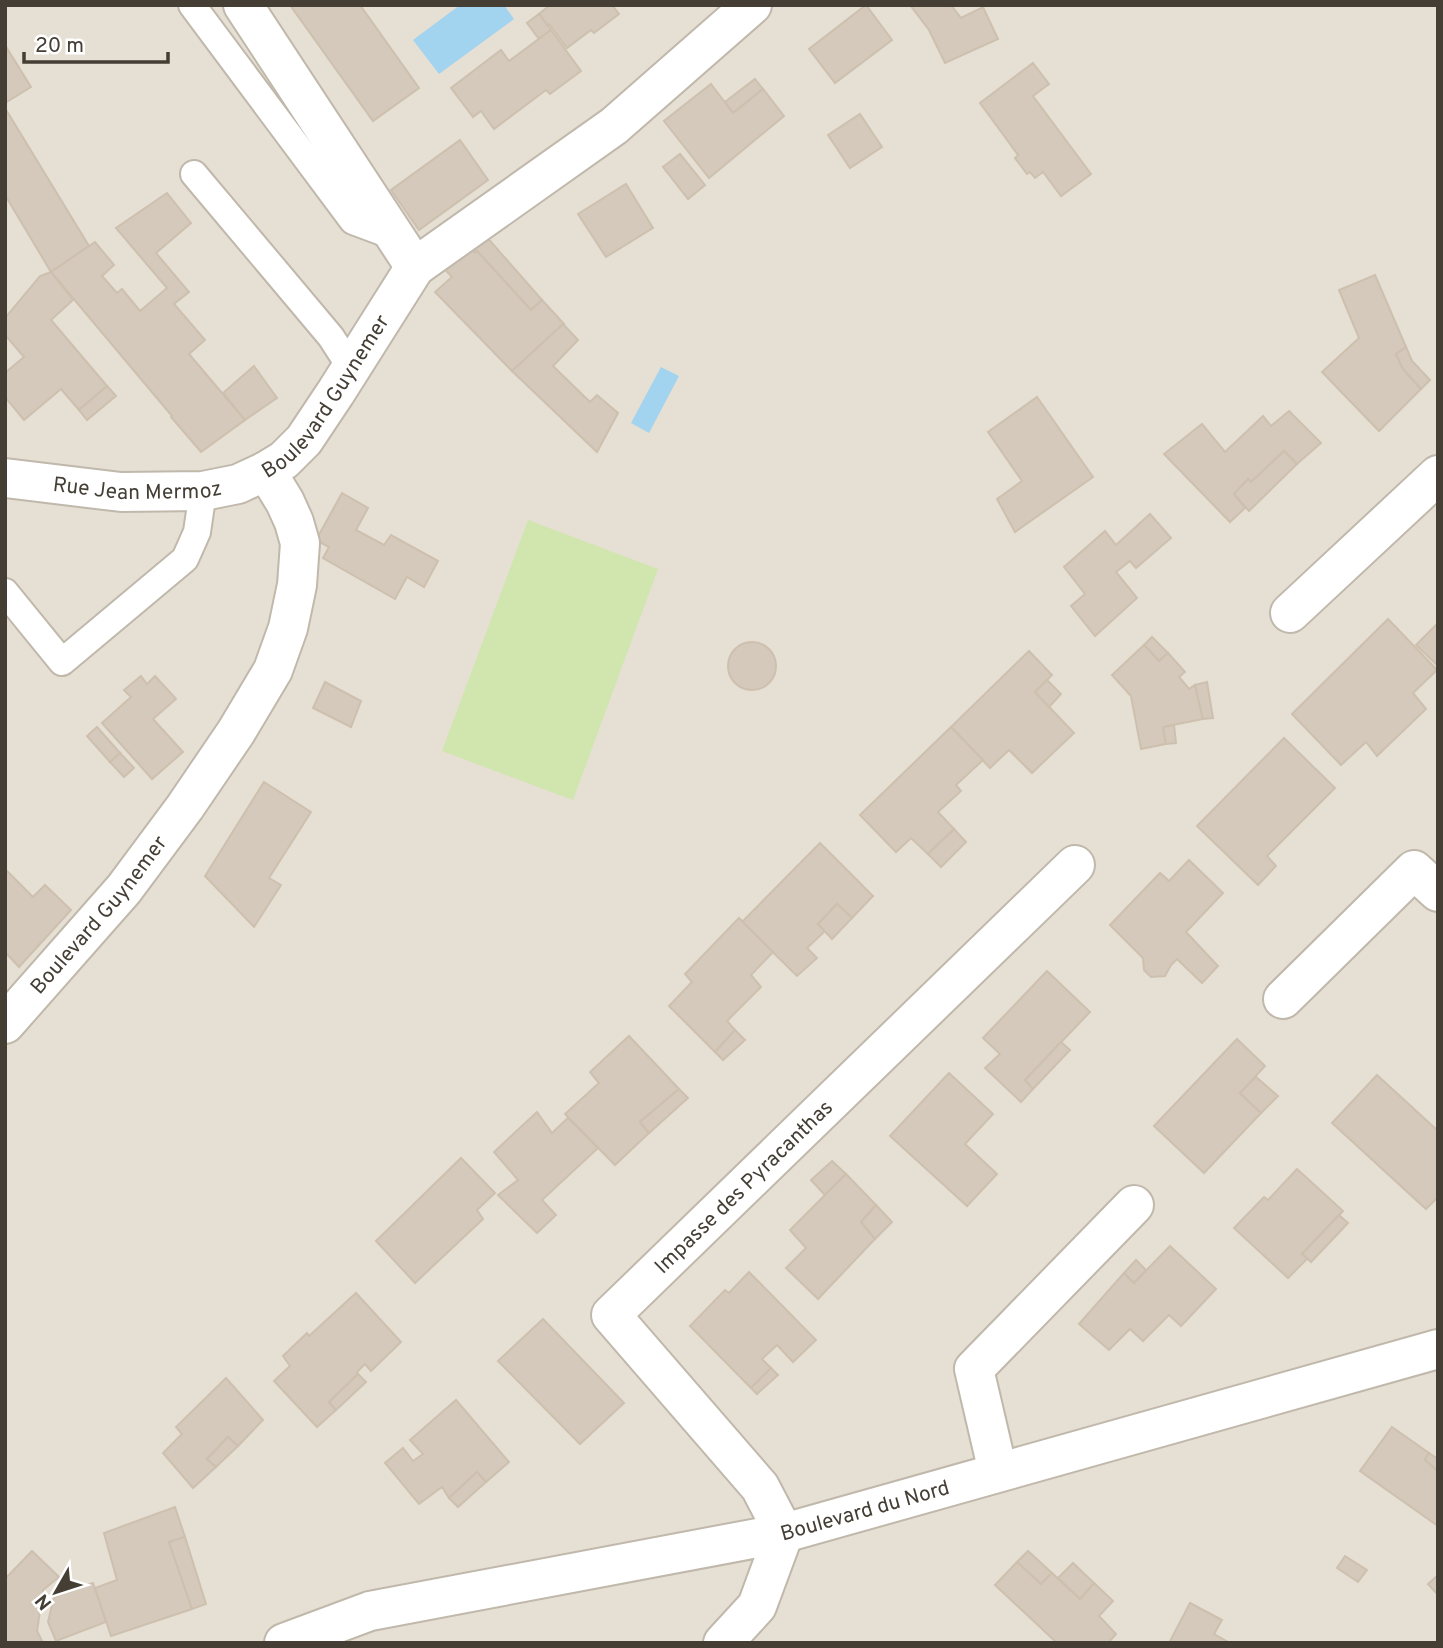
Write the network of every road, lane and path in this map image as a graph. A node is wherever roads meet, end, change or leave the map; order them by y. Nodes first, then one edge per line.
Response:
1 (192, 5) edge
2 (243, 5) edge
3 (752, 5) edge
4 (194, 174) dead end
5 (405, 252) junction
6 (351, 368) junction
7 (266, 471) junction
8 (1438, 475) edge
9 (5, 478) edge
10 (203, 491) junction
11 (5, 592) edge
12 (1290, 613) dead end
13 (1075, 865) dead end
14 (1438, 892) edge
15 (1283, 999) dead end
16 (5, 1024) edge
17 (1134, 1205) dead end
18 (1438, 1349) edge
19 (998, 1472) junction
20 (784, 1533) junction
21 (284, 1643) edge
22 (723, 1643) edge

1 - 5 lane
2 - 5 street
3 - 5 street, Boulevard Guynemer
4 - 6 lane
5 - 6 street, Boulevard Guynemer
6 - 7 street, Boulevard Guynemer
7 - 10 street, Rue Jean Mermoz
7 - 16 street, Boulevard Guynemer
8 - 12 street
9 - 10 street, Rue Jean Mermoz
10 - 11 lane
13 - 20 street, Impasse des Pyracanthas
14 - 15 street
17 - 19 street
18 - 19 street, Boulevard du Nord
19 - 20 street, Boulevard du Nord
20 - 21 street, Boulevard du Nord
20 - 22 street

